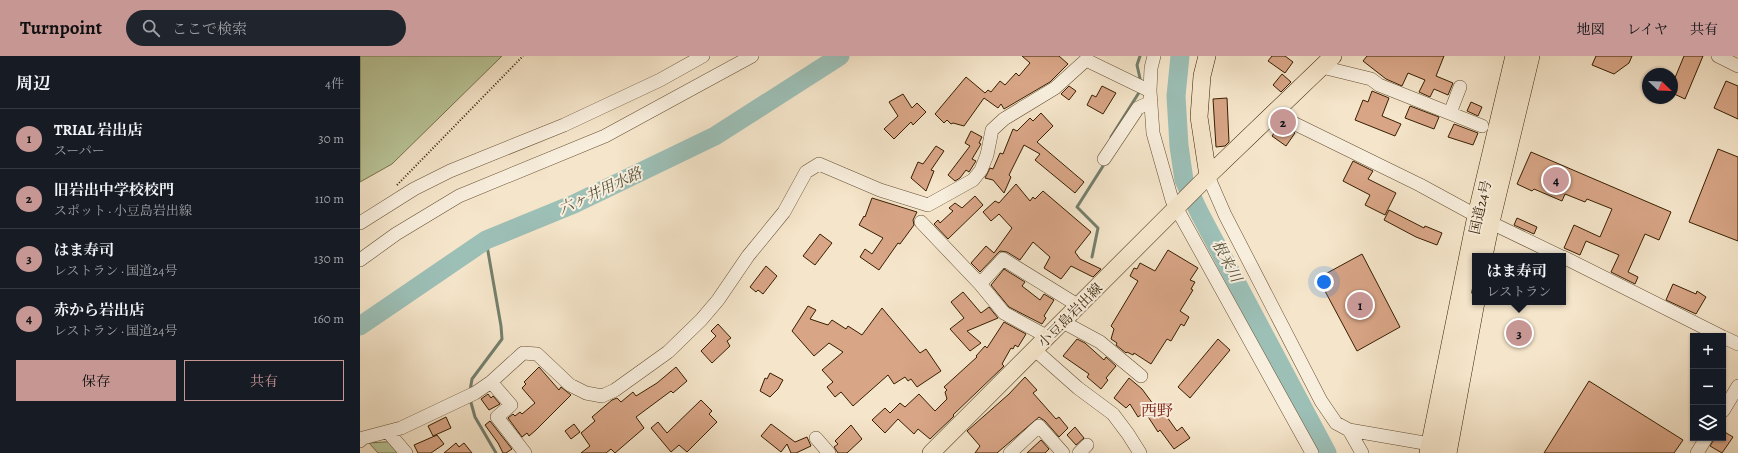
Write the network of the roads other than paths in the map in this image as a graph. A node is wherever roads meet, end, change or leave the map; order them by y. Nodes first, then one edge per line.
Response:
1 (702, 56) edge
2 (752, 56) edge
3 (1154, 56) edge
4 (1207, 56) edge
5 (1515, 56) edge
6 (1530, 56) edge
7 (1718, 56) edge
8 (1328, 62) edge
9 (1738, 66) edge
10 (1460, 87) dead end
11 (1151, 96) junction
12 (1450, 113) junction
13 (1275, 114) junction
14 (1482, 126) dead end
15 (1104, 159) dead end
16 (1204, 180) junction
17 (1179, 205) junction
18 (1484, 219) junction
19 (921, 222) dead end
20 (360, 223) edge
21 (1476, 253) edge
22 (1484, 253) edge
23 (1554, 253) edge
24 (1566, 258) edge
25 (360, 260) edge
26 (1472, 269) edge
27 (980, 284) junction
28 (1474, 305) edge
29 (1079, 306) junction
30 (1063, 322) junction
31 (1716, 333) edge
32 (1048, 337) junction
33 (1726, 338) edge
34 (1738, 344) edge
35 (1035, 350) junction
36 (1141, 376) dead end
37 (491, 382) junction
38 (1738, 386) edge
39 (1726, 406) edge
40 (1349, 430) junction
41 (388, 432) junction
42 (816, 438) dead end
43 (360, 441) edge
44 (1704, 441) edge
45 (1429, 448) edge
46 (940, 450) edge
47 (406, 453) edge
48 (525, 453) edge
49 (828, 453) edge
50 (1010, 453) edge
51 (1064, 453) edge
52 (1140, 453) edge
53 (1312, 453) edge
54 (1362, 453) edge
55 (1447, 453) edge
56 (1697, 453) edge

1 - 20 street
2 - 25 street
3 - 11 street
4 - 16 main road
5 - 18 highway, 国道24号
6 - 18 highway, 国道24号
7 - 9 street
8 - 12 street
8 - 13 main road, 小豆島岩出線
10 - 12 street
11 - 15 street
11 - 17 street
11 - 37 street
12 - 14 street
13 - 16 main road, 小豆島岩出線
13 - 18 street
16 - 17 main road, 小豆島岩出線
16 - 40 street
17 - 29 main road, 小豆島岩出線
17 - 53 street
18 - 21 highway, 国道24号
18 - 22 highway, 国道24号
18 - 23 street
19 - 27 street
24 - 31 street
26 - 45 highway, 国道24号
27 - 29 street
27 - 32 street
28 - 55 highway
29 - 30 main road, 小豆島岩出線
30 - 32 main road, 小豆島岩出線
30 - 36 street
32 - 35 main road, 小豆島岩出線
33 - 34 street
35 - 46 main road, 小豆島岩出線
35 - 52 street
37 - 41 street
37 - 48 street
38 - 39 street
40 - 45 street
40 - 54 street
41 - 43 street
41 - 47 street
42 - 49 street
44 - 56 street
50 - 51 street

